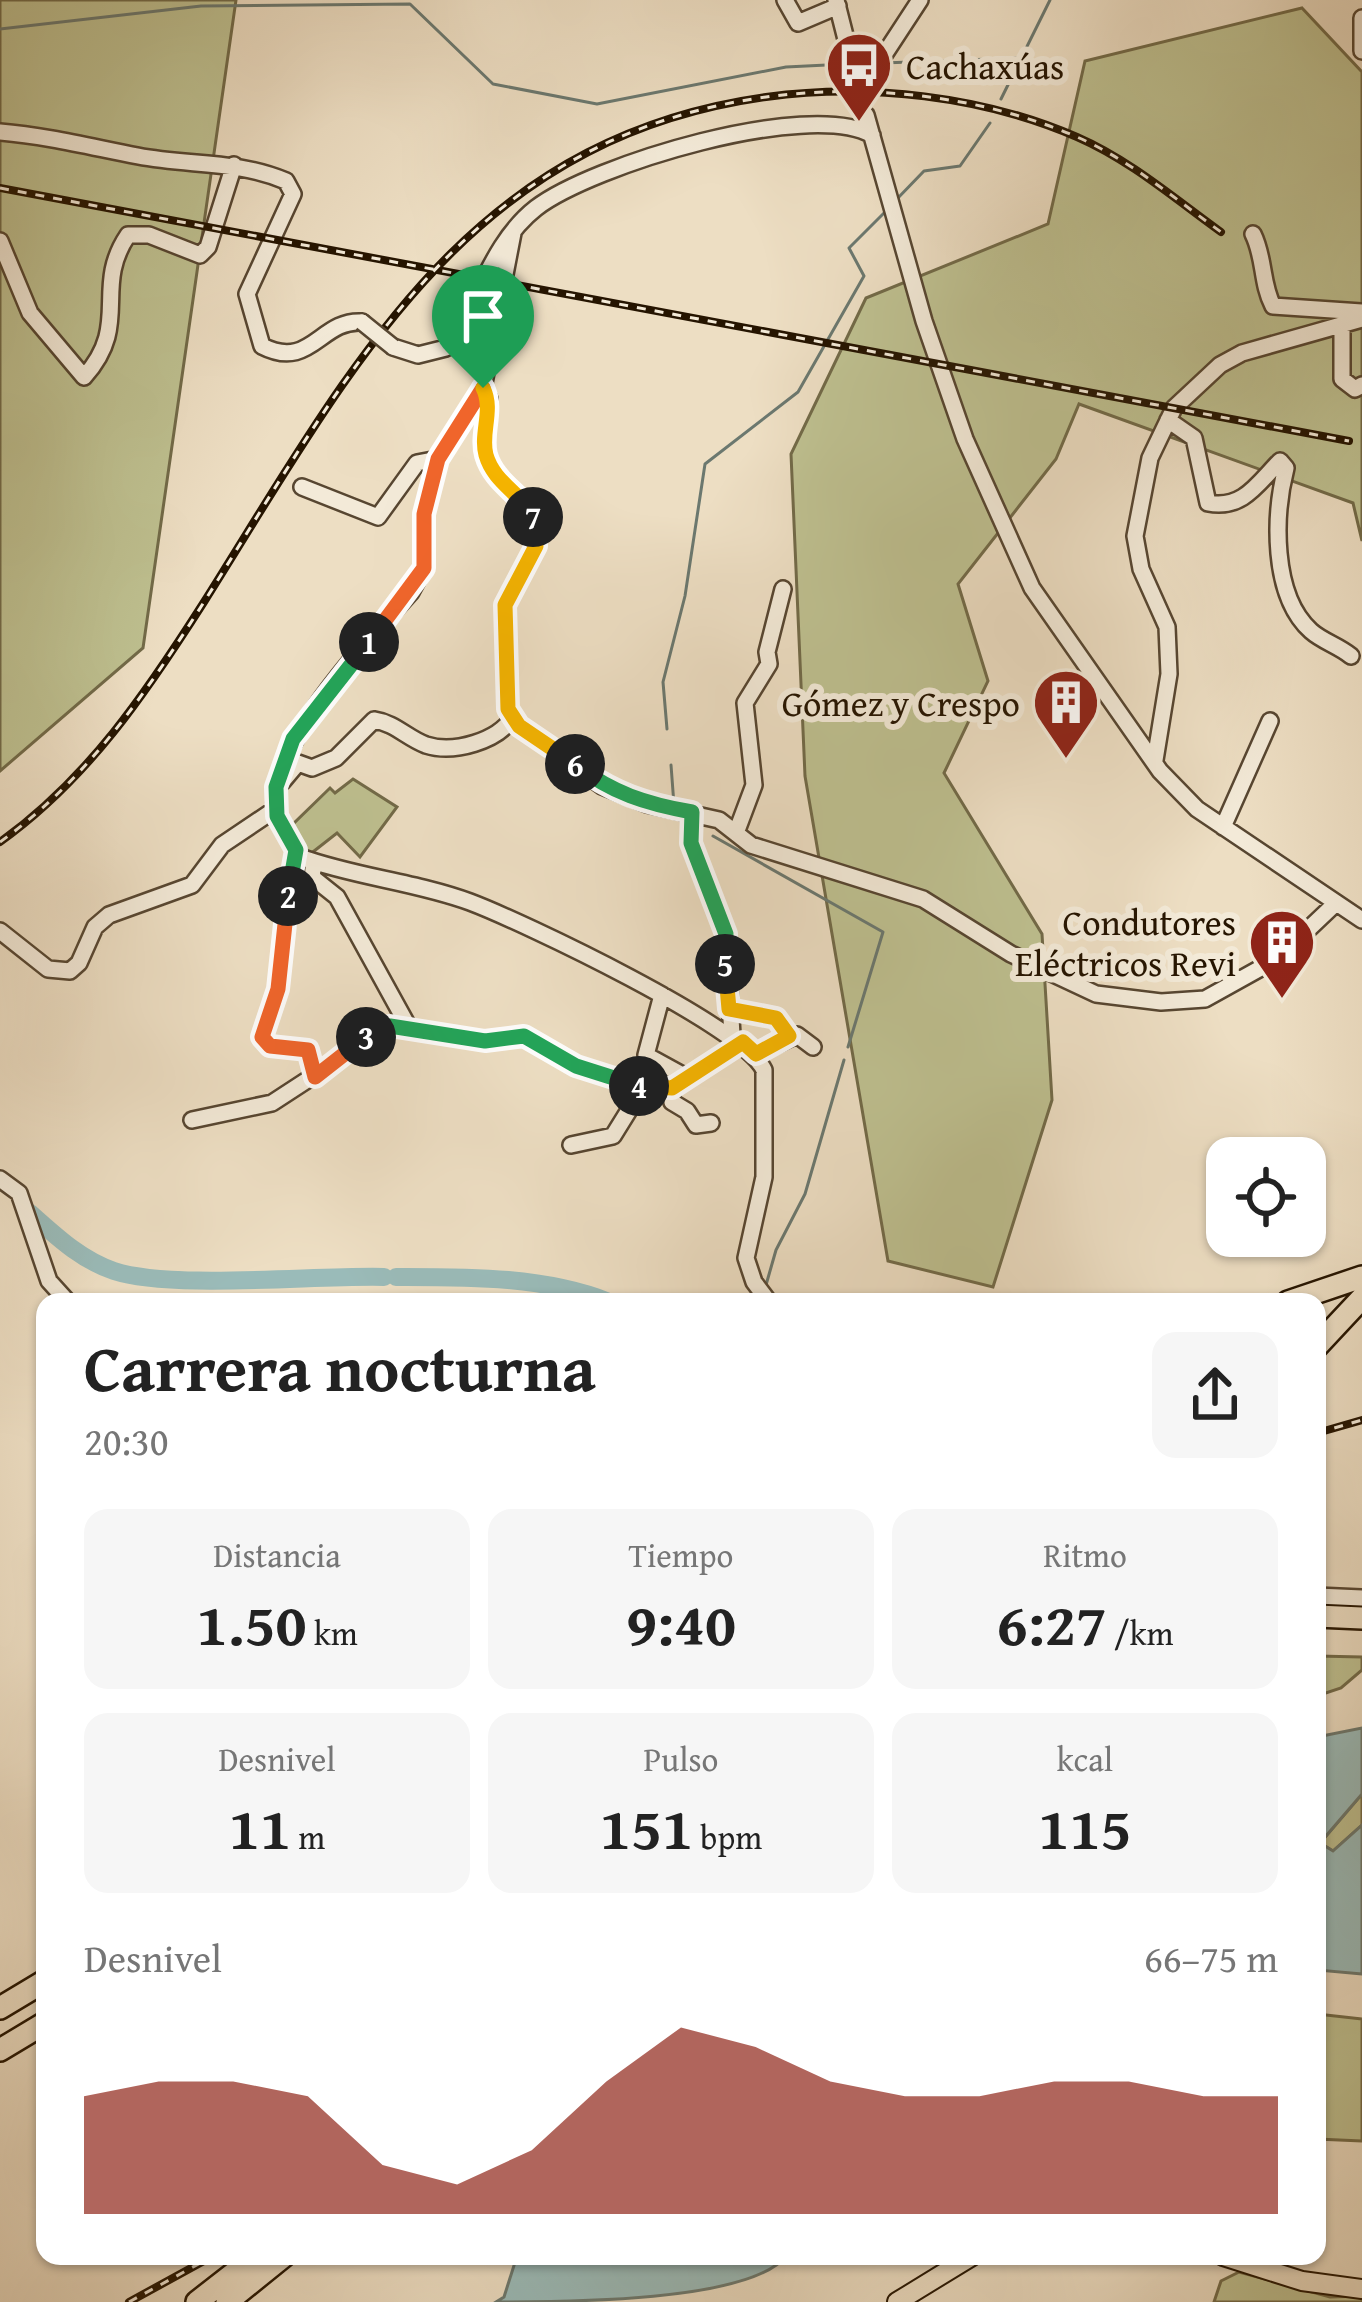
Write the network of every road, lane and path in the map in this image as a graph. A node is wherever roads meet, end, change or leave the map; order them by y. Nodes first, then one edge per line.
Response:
1 (784, 0) edge
2 (920, 0) edge
3 (837, 3) edge
4 (1362, 18) edge
5 (1362, 51) edge
6 (866, 115) tunnel mouth
7 (0, 132) edge
8 (872, 135) junction
9 (234, 165) junction
10 (513, 232) junction
11 (1253, 234) dead end
12 (0, 241) edge
13 (1362, 315) edge
14 (1342, 327) junction
15 (1362, 385) edge
16 (483, 388) junction
17 (1168, 420) junction
18 (438, 459) junction
19 (302, 487) dead end
20 (783, 589) dead end
21 (1351, 656) dead end
22 (513, 716) junction
23 (1270, 721) dead end
24 (1155, 760) junction
25 (276, 788) junction
26 (277, 808) junction
27 (692, 812) junction
28 (1223, 827) junction
29 (736, 833) junction
30 (296, 850) junction
31 (314, 862) junction
32 (1336, 903) junction
33 (1362, 920) edge
34 (0, 931) edge
35 (662, 995) junction
36 (729, 1009) junction
37 (407, 1026) junction
38 (789, 1036) junction
39 (744, 1044) junction
40 (813, 1048) dead end
41 (315, 1077) junction
42 (688, 1078) junction
43 (644, 1087) junction
44 (672, 1088) junction
45 (193, 1120) dead end
46 (711, 1123) dead end
47 (571, 1144) dead end
48 (0, 1179) edge
49 (1362, 1277) edge
50 (60, 1293) edge
51 (762, 1293) edge
52 (1315, 1293) edge
53 (1362, 1298) edge
54 (1326, 1335) edge
55 (1326, 1596) edge
56 (1362, 1598) edge
57 (1326, 1616) edge
58 (1362, 1618) edge
59 (1362, 1630) edge
60 (1326, 1631) edge
61 (36, 1986) edge
62 (0, 2007) edge
63 (36, 2028) edge
64 (0, 2050) edge
65 (244, 2265) edge
66 (273, 2265) edge
67 (957, 2265) edge
68 (1251, 2265) edge
69 (1362, 2289) edge
70 (197, 2302) edge
71 (227, 2302) edge
72 (897, 2302) edge

1 - 3 street
2 - 3 street
4 - 5 street
6 - 8 street
7 - 9 street
8 - 10 street
8 - 24 street
9 - 10 street, bridge
9 - 12 street
10 - 16 street
11 - 13 street
13 - 14 street
14 - 15 street
14 - 17 street
16 - 18 street
16 - 22 street
17 - 21 street
17 - 24 street
18 - 19 street
18 - 25 street
20 - 29 street
22 - 25 street
22 - 27 street
23 - 28 street
24 - 28 street
25 - 26 street
26 - 30 street
26 - 34 street
27 - 29 street
27 - 36 street
28 - 32 street
29 - 32 street
30 - 31 street
30 - 41 street
31 - 35 street
31 - 37 street
32 - 33 street
35 - 39 street
35 - 42 street
36 - 38 street
36 - 39 street
37 - 41 street
37 - 43 street
38 - 39 street
38 - 40 street
39 - 42 street
39 - 51 street
41 - 45 street
42 - 44 street
43 - 44 street
43 - 47 street
44 - 46 street
48 - 50 street
49 - 52 highway
53 - 54 highway
55 - 56 street
57 - 58 highway
59 - 60 highway
61 - 62 highway
63 - 64 highway
65 - 70 highway
66 - 71 highway
67 - 72 main road
68 - 69 main road

